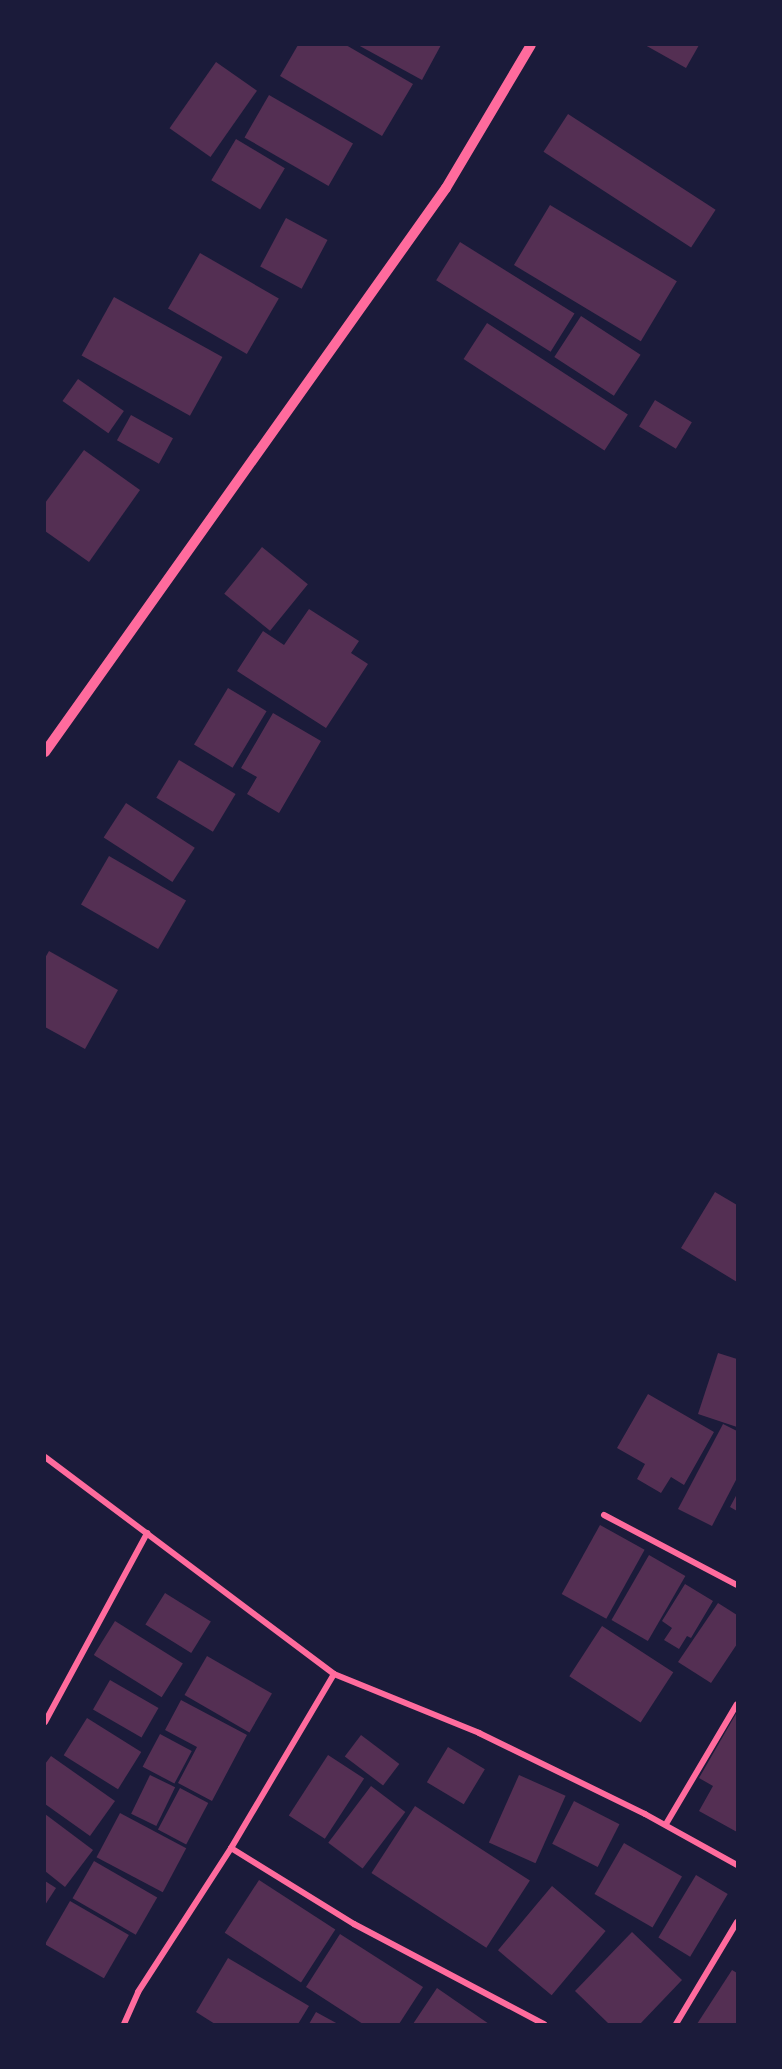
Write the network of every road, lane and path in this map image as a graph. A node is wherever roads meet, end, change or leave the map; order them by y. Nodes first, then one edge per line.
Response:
1 (531, 45) edge
2 (45, 752) edge
3 (45, 1457) edge
4 (604, 1515) dead end
5 (147, 1533) junction
6 (737, 1585) edge
7 (334, 1674) junction
8 (737, 1704) edge
9 (45, 1722) edge
10 (666, 1824) junction
11 (231, 1848) junction
12 (737, 1865) edge
13 (737, 1922) edge
14 (124, 2024) edge
15 (544, 2024) edge
16 (676, 2024) edge

1 - 2 street
3 - 5 street
4 - 6 street
5 - 7 street
5 - 9 street
7 - 10 street
7 - 11 street
8 - 10 street
10 - 12 street
11 - 14 street
11 - 15 street
13 - 16 street

